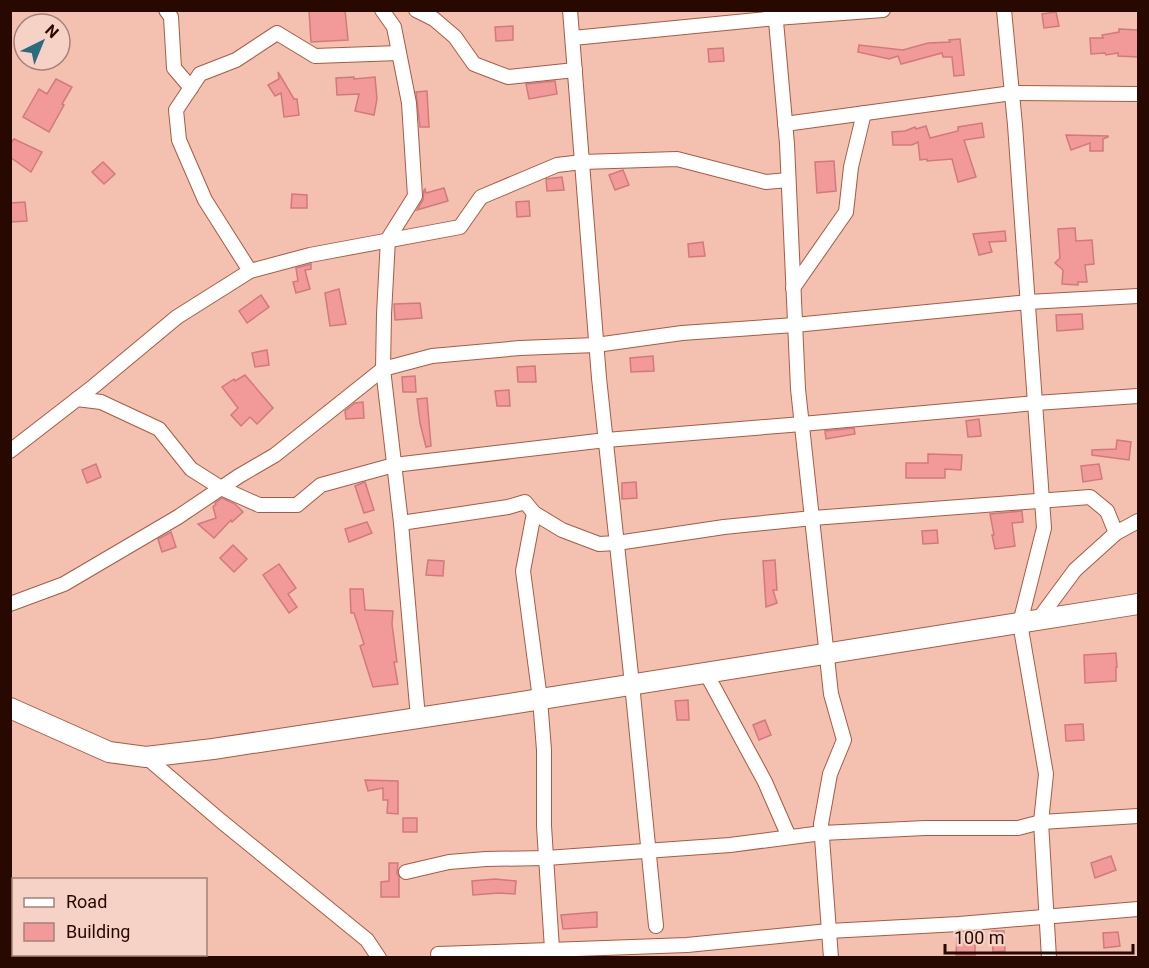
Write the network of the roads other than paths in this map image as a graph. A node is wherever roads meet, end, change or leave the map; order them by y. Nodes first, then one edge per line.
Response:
1 (166, 10) edge
2 (382, 10) edge
3 (417, 10) edge
4 (570, 10) edge
5 (883, 10) edge
6 (1004, 10) edge
7 (775, 14) edge
8 (434, 15) edge
9 (573, 38) junction
10 (399, 53) junction
11 (575, 70) junction
12 (191, 88) junction
13 (1012, 93) junction
14 (1138, 94) edge
15 (864, 113) junction
16 (785, 124) junction
17 (582, 162) junction
18 (788, 180) junction
19 (388, 239) junction
20 (250, 271) junction
21 (793, 288) junction
22 (1138, 296) edge
23 (1028, 302) junction
24 (795, 325) junction
25 (597, 345) junction
26 (383, 369) junction
27 (1138, 396) edge
28 (77, 399) junction
29 (1035, 403) junction
30 (802, 424) junction
31 (606, 440) junction
32 (10, 451) edge
33 (394, 465) junction
34 (221, 488) junction
35 (1042, 501) junction
36 (534, 513) junction
37 (813, 518) junction
38 (1138, 520) edge
39 (401, 523) junction
40 (1116, 533) junction
41 (617, 543) junction
42 (10, 604) edge
43 (1138, 604) edge
44 (1029, 622) junction
45 (827, 654) junction
46 (706, 673) junction
47 (632, 684) junction
48 (540, 699) junction
49 (10, 708) edge
50 (418, 718) junction
51 (146, 757) junction
52 (1138, 816) edge
53 (1041, 822) junction
54 (822, 833) junction
55 (789, 837) junction
56 (649, 850) junction
57 (546, 858) junction
58 (406, 872) dead end
59 (1138, 909) edge
60 (1047, 917) junction
61 (656, 926) dead end
62 (829, 931) junction
63 (552, 949) junction
64 (613, 952) edge
65 (438, 954) dead end
66 (379, 957) edge
67 (831, 957) edge
68 (1049, 957) edge

1 - 12 street
2 - 10 street
3 - 8 street
4 - 9 street
5 - 7 street
6 - 13 street
7 - 9 street
7 - 16 street
8 - 11 street
9 - 11 street
10 - 12 street
10 - 19 street
11 - 17 street
12 - 20 street
13 - 14 street
13 - 15 street
13 - 23 street
15 - 16 street
15 - 21 street
16 - 18 street
17 - 18 street
17 - 19 street
17 - 25 street
18 - 21 street
19 - 20 street
19 - 26 street
20 - 28 street
21 - 24 street
22 - 23 street
23 - 24 street
23 - 29 street
24 - 25 street
24 - 30 street
25 - 26 street
25 - 31 street
26 - 33 street
26 - 34 street
27 - 29 street
28 - 32 street
28 - 34 street
29 - 30 street
29 - 35 street
30 - 31 street
30 - 37 street
31 - 33 street
31 - 41 street
33 - 34 street
33 - 39 street
34 - 42 street
35 - 37 street
35 - 40 street
35 - 44 street
36 - 39 street
36 - 41 street
36 - 48 street
37 - 41 street
37 - 45 street
38 - 40 street
39 - 50 street
40 - 44 street
41 - 47 street
43 - 44 street
44 - 45 street
44 - 53 street
45 - 46 street
45 - 54 street
46 - 47 street
46 - 55 street
47 - 48 street
47 - 56 street
48 - 50 street
48 - 57 street
49 - 51 street
50 - 51 street
51 - 66 street
52 - 53 street
53 - 54 street
53 - 60 street
54 - 55 street
54 - 62 street
55 - 56 street
56 - 57 street
56 - 61 street
57 - 58 street
57 - 63 street
59 - 60 street
60 - 62 street
60 - 68 street
62 - 64 street
62 - 67 street
63 - 64 street
63 - 65 street

